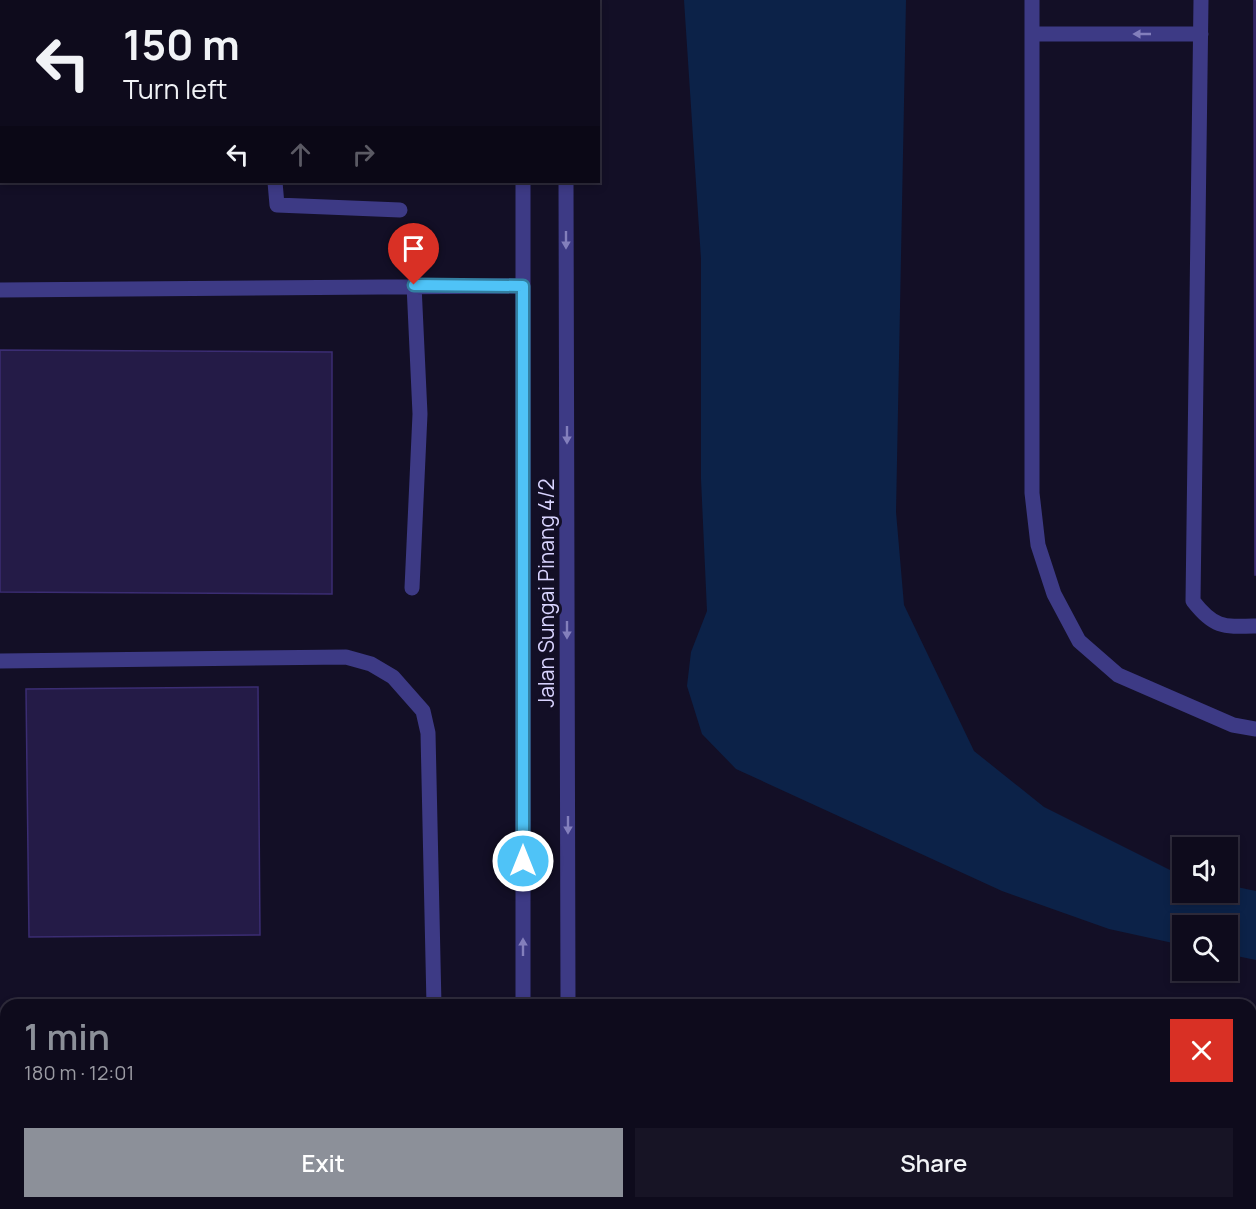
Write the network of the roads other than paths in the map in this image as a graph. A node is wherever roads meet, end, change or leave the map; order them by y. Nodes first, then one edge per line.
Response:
1 (1032, 0) edge
2 (1201, 0) edge
3 (1032, 34) junction
4 (1201, 34) junction
5 (275, 183) edge
6 (523, 183) edge
7 (566, 183) edge
8 (400, 210) dead end
9 (414, 285) junction
10 (523, 286) junction
11 (0, 290) edge
12 (412, 588) dead end
13 (1256, 626) edge
14 (0, 661) edge
15 (1256, 729) edge
16 (434, 999) edge
17 (523, 999) edge
18 (568, 999) edge

1 - 3 street
2 - 4 street
4 -> 3 street
3 - 15 street
4 - 13 street
5 - 8 street
6 - 10 street, Jalan Sungai Pinang 4/2
7 -> 18 street, Jalan Sungai Pinang 4/2
9 - 10 street
9 - 11 street
9 - 12 street
17 -> 10 street, Jalan Sungai Pinang 4/2
14 - 16 street

